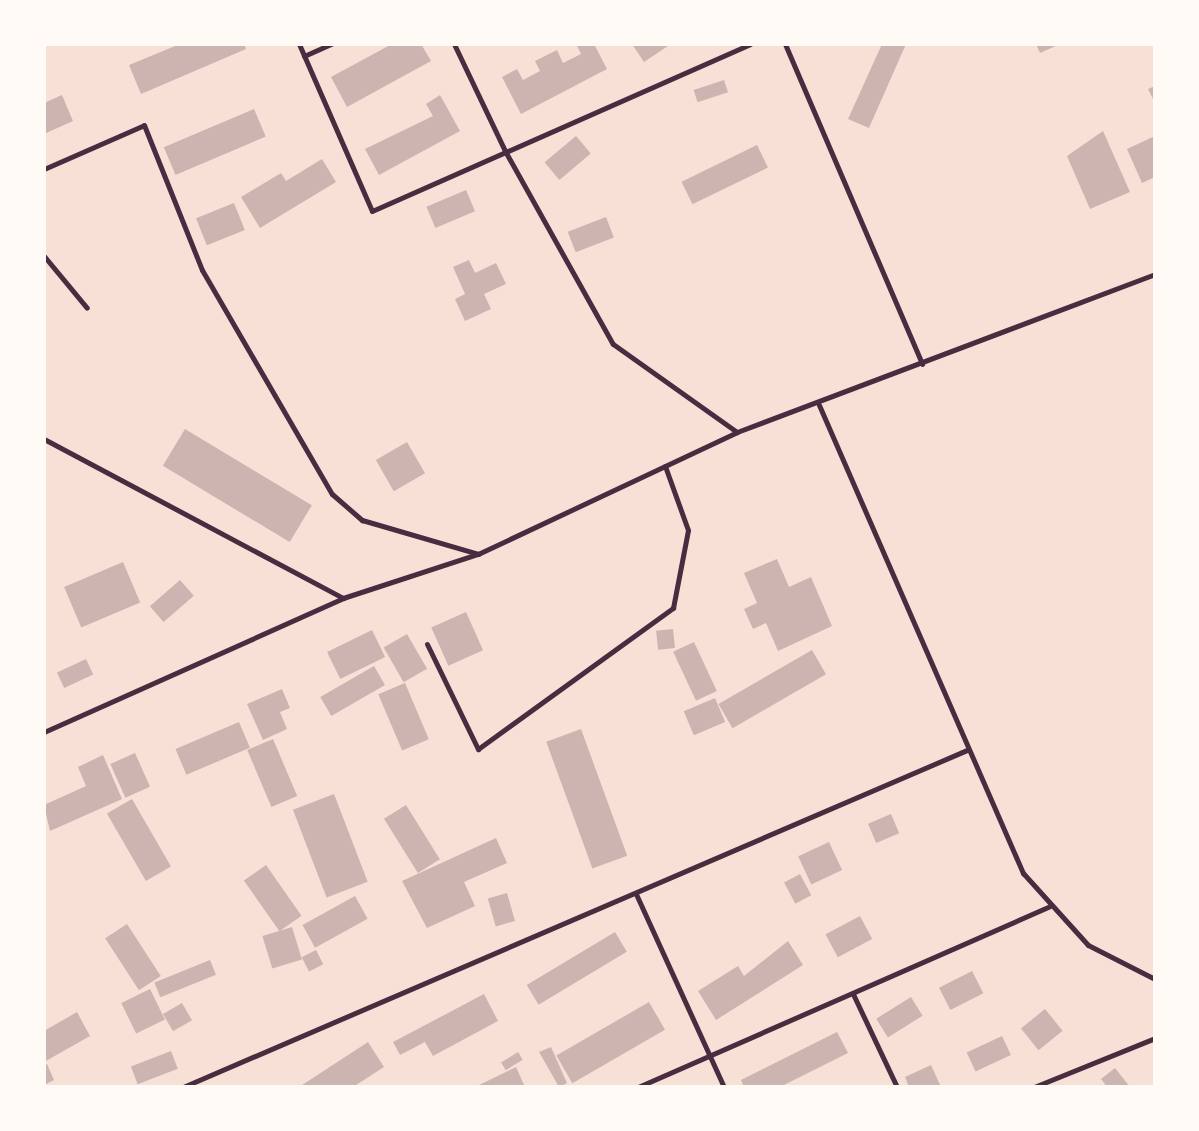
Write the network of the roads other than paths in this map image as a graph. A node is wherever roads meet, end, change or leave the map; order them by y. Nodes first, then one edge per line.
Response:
1 (299, 44) edge
2 (331, 44) edge
3 (454, 44) edge
4 (750, 44) edge
5 (785, 44) edge
6 (304, 56) junction
7 (505, 151) junction
8 (44, 169) edge
9 (44, 256) edge
10 (1155, 274) edge
11 (87, 308) dead end
12 (922, 363) junction
13 (819, 405) junction
14 (737, 432) junction
15 (44, 439) edge
16 (666, 466) junction
17 (478, 554) junction
18 (343, 598) junction
19 (427, 644) dead end
20 (44, 733) edge
21 (967, 750) junction
22 (636, 894) junction
23 (1049, 907) junction
24 (1155, 979) edge
25 (853, 994) junction
26 (1155, 1038) edge
27 (709, 1053) junction
28 (183, 1087) edge
29 (638, 1087) edge
30 (724, 1087) edge
31 (897, 1087) edge
32 (1034, 1087) edge

1 - 6 lane
2 - 6 lane
3 - 7 lane
4 - 7 lane
5 - 12 lane
6 - 7 lane
7 - 14 lane
8 - 17 lane
9 - 11 lane
10 - 12 lane
12 - 13 lane
13 - 14 lane
13 - 21 lane
14 - 16 lane
15 - 18 lane
16 - 17 lane
16 - 19 lane
17 - 18 lane
18 - 20 lane
21 - 22 lane
21 - 23 lane
22 - 27 lane
22 - 28 lane
23 - 24 lane
23 - 25 lane
25 - 27 lane
25 - 31 lane
26 - 32 lane
27 - 29 lane
27 - 30 lane

